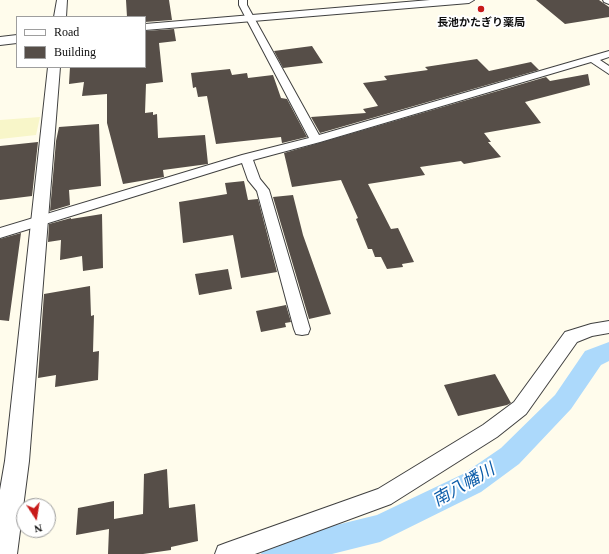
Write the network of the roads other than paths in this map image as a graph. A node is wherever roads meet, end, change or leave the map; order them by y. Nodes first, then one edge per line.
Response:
1 (62, 0) edge
2 (243, 0) edge
3 (469, 0) edge
4 (60, 16) edge
5 (251, 18) junction
6 (146, 27) edge
7 (16, 39) edge
8 (0, 40) edge
9 (609, 54) edge
10 (593, 59) junction
11 (54, 68) edge
12 (609, 71) edge
13 (316, 140) junction
14 (246, 158) junction
15 (38, 221) junction
16 (0, 233) edge
17 (609, 327) edge
18 (302, 329) dead end
19 (3, 554) edge
20 (226, 554) edge

1 - 4 street
2 - 5 street
3 - 5 street
5 - 6 street
5 - 13 street
7 - 8 street
9 - 10 street
10 - 12 street
10 - 13 street
11 - 15 street
13 - 14 street
14 - 15 street
14 - 18 street
15 - 16 street
15 - 19 street
17 - 20 street

